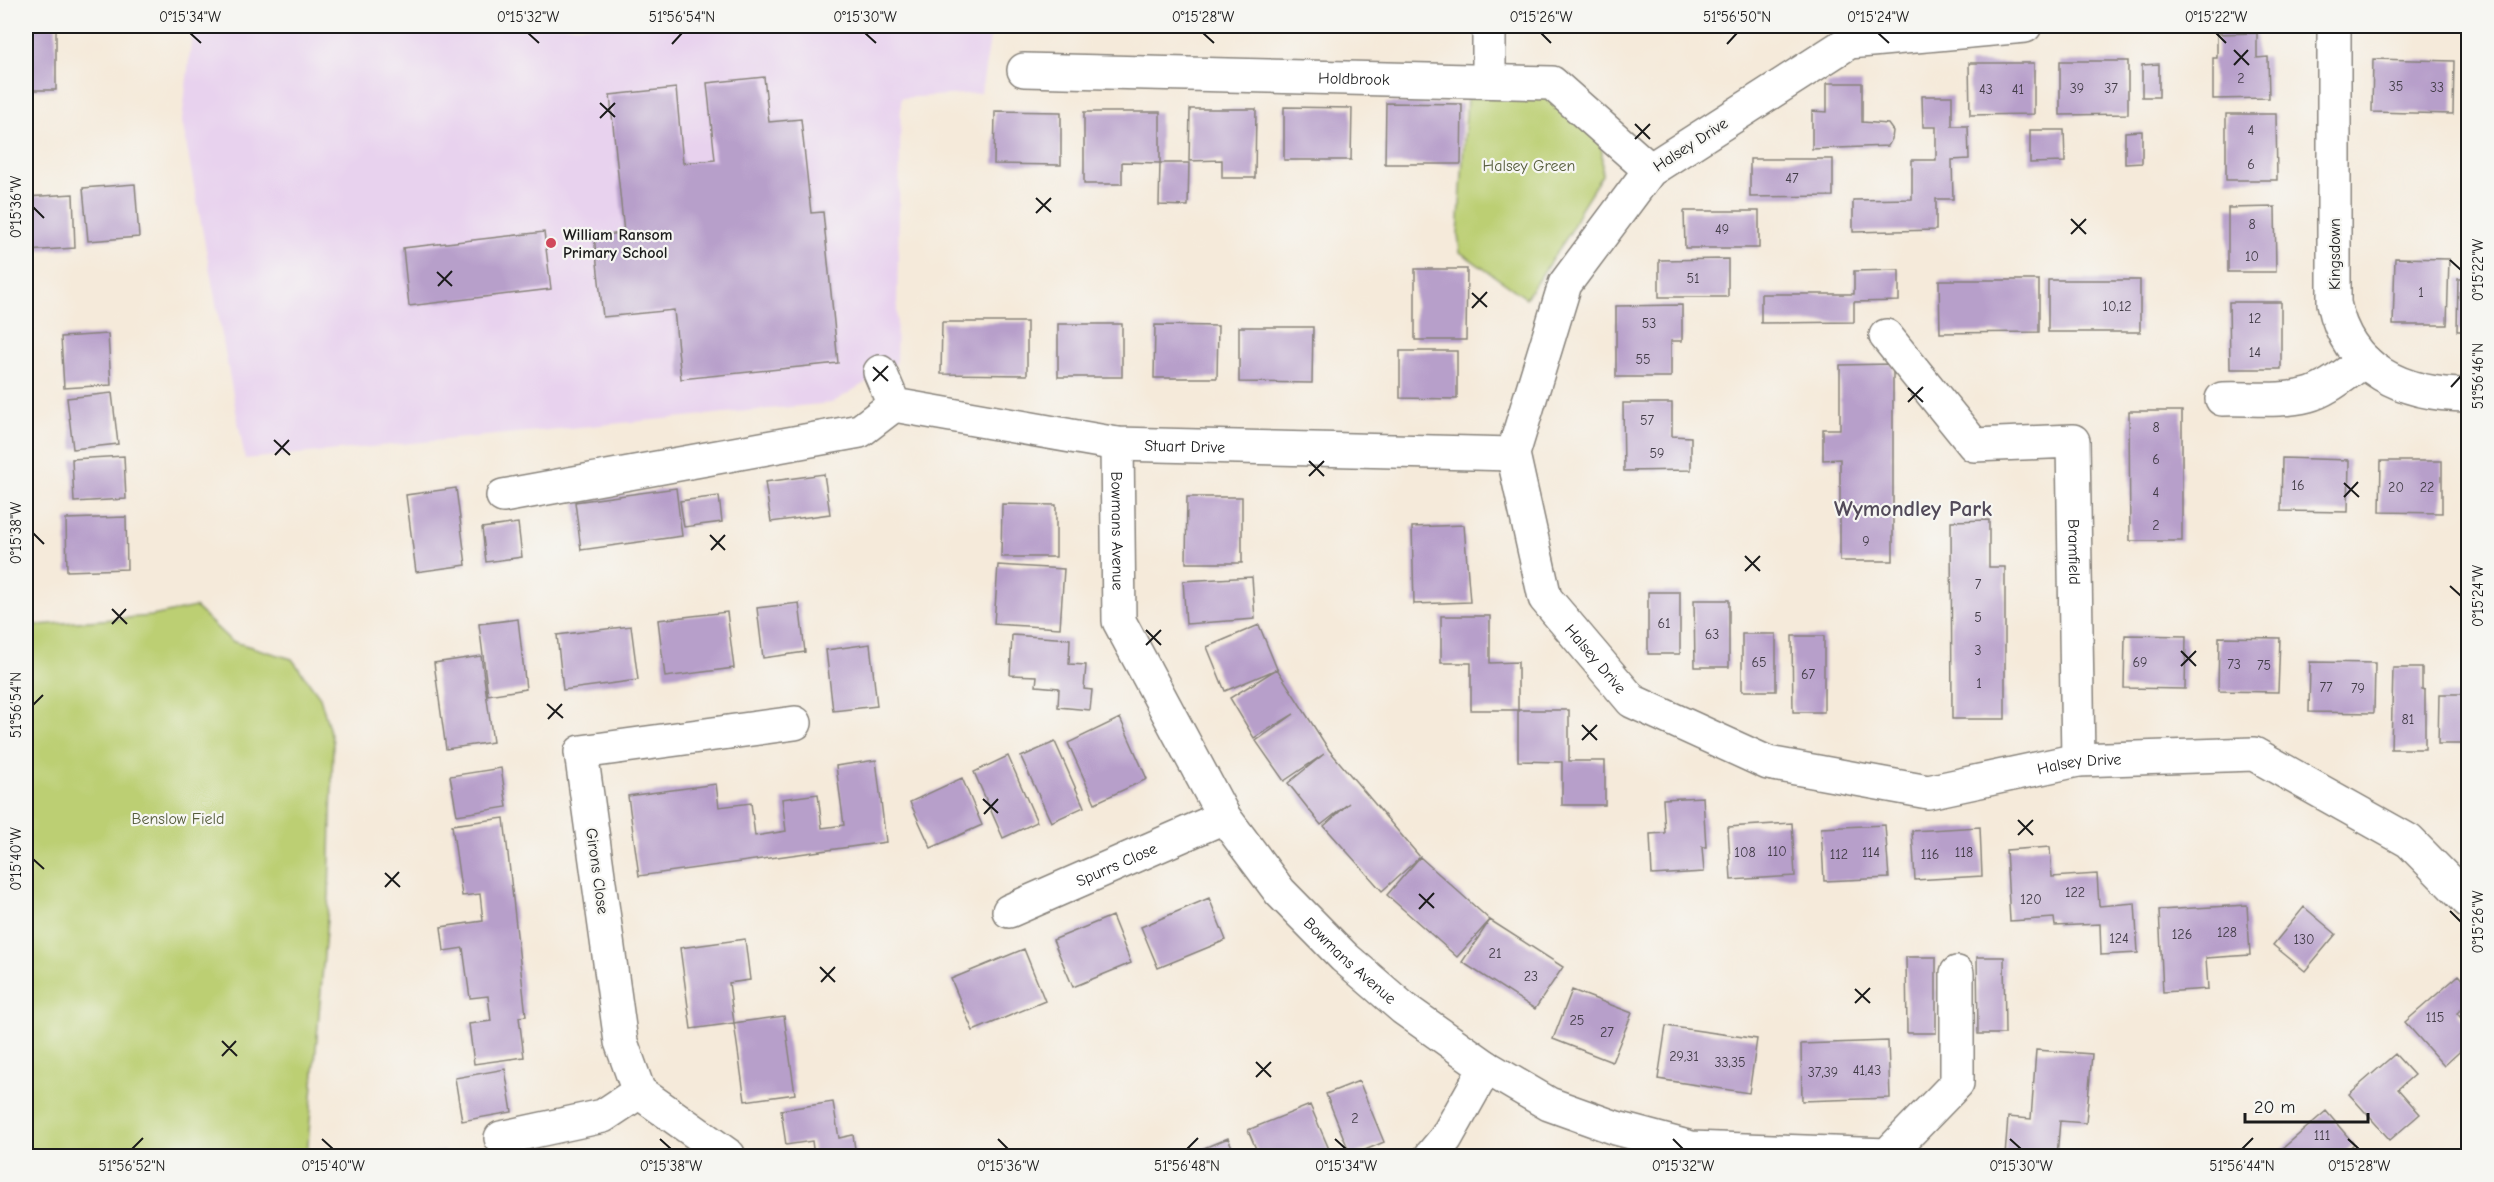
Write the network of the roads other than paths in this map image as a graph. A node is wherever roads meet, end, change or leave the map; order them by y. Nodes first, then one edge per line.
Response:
1 (1489, 26) edge
2 (2025, 26) edge
3 (2334, 26) edge
4 (1024, 70) dead end
5 (1489, 81) junction
6 (1650, 170) junction
7 (1886, 336) dead end
8 (2365, 361) junction
9 (880, 372) dead end
10 (2469, 395) edge
11 (2222, 399) dead end
12 (894, 405) junction
13 (1117, 444) junction
14 (1513, 454) junction
15 (503, 496) dead end
16 (795, 723) dead end
17 (2078, 760) junction
18 (1224, 817) junction
19 (2464, 885) edge
20 (1009, 911) dead end
21 (1957, 973) dead end
22 (1486, 1067) junction
23 (639, 1092) junction
24 (501, 1138) dead end
25 (729, 1156) edge
26 (1431, 1156) edge

1 - 5 street
2 - 6 street, Halsey Drive
3 - 8 street, Kingsdown
4 - 5 street, Holdbrook
5 - 6 street, Holdbrook
6 - 14 street, Halsey Drive
7 - 17 street, Bramfield
8 - 10 street, Kingsdown
8 - 11 street
9 - 12 street
12 - 13 street, Stuart Drive
12 - 15 street
13 - 14 street, Stuart Drive
13 - 18 street, Bowmans Avenue
14 - 17 street, Halsey Drive
16 - 23 street, Girons Close
17 - 19 street, Halsey Drive
18 - 20 street, Spurrs Close
18 - 22 street, Bowmans Avenue
21 - 22 street, Bowmans Avenue
22 - 26 street
23 - 24 street
23 - 25 street

